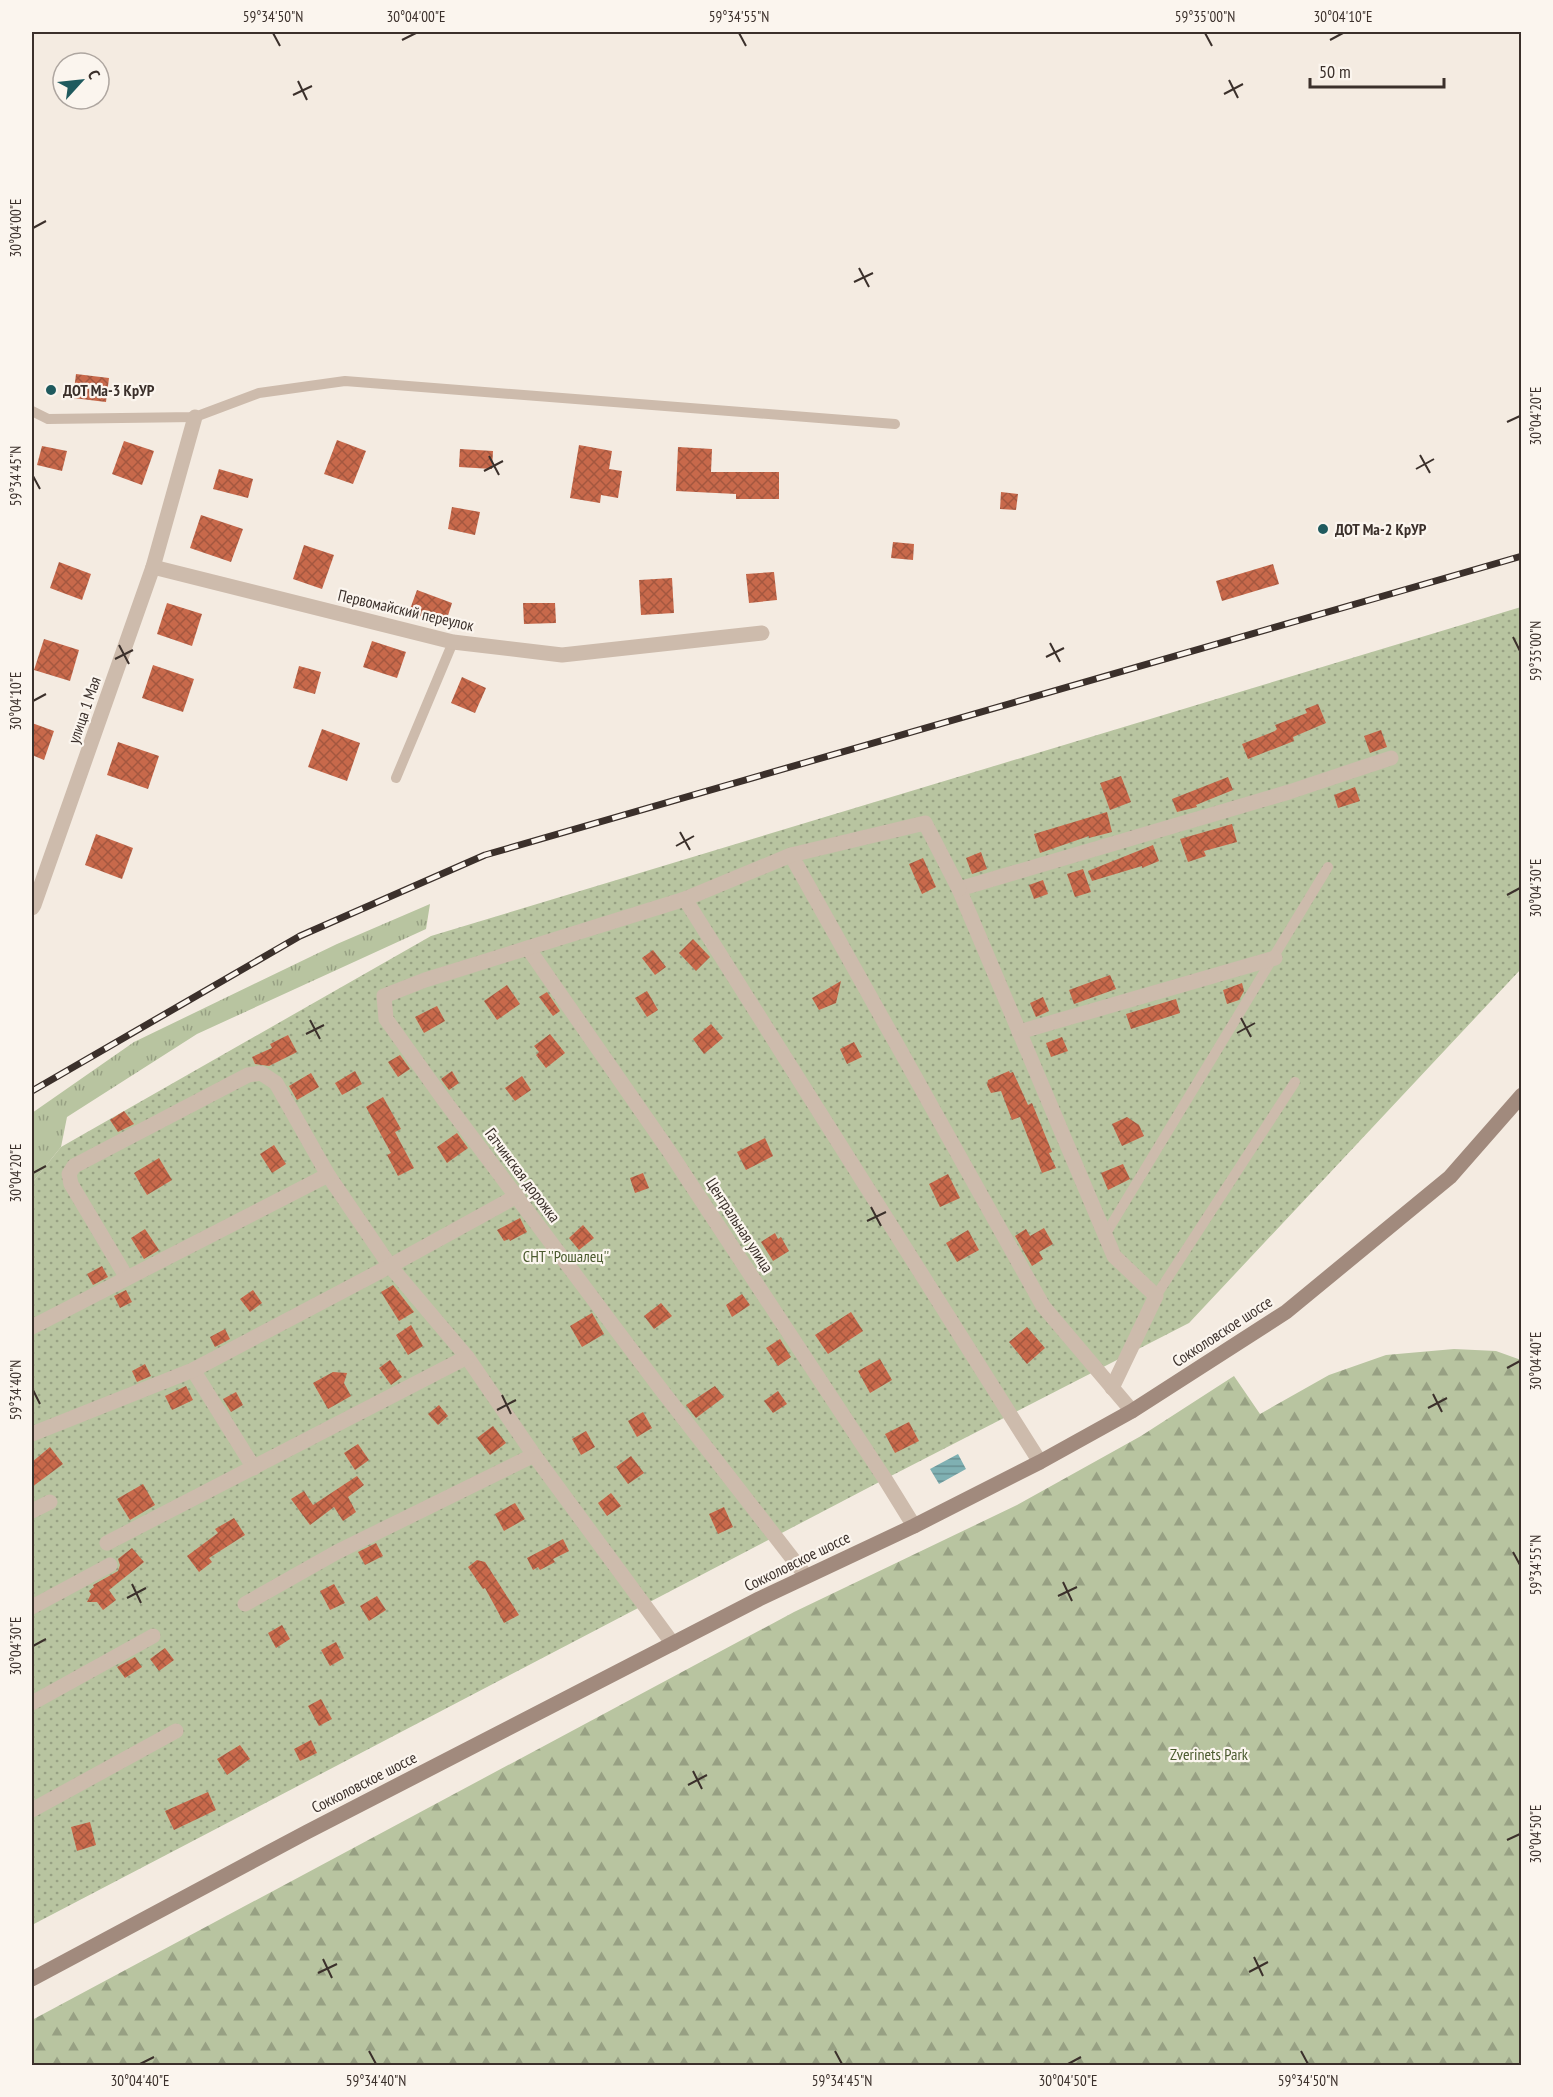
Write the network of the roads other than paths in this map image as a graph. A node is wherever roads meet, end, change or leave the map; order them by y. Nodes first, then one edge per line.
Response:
1 (32, 411) edge
2 (195, 417) junction
3 (895, 424) dead end
4 (153, 567) junction
5 (762, 633) dead end
6 (453, 642) junction
7 (1391, 758) dead end
8 (396, 778) dead end
9 (791, 855) junction
10 (1328, 867) dead end
11 (959, 889) junction
12 (685, 899) junction
13 (32, 908) edge
14 (528, 948) junction
15 (1275, 958) junction
16 (1019, 1032) junction
17 (1295, 1082) dead end
18 (1521, 1095) edge
19 (328, 1175) junction
20 (517, 1197) junction
21 (1105, 1235) junction
22 (390, 1266) junction
23 (128, 1278) junction
24 (1156, 1296) junction
25 (32, 1327) edge
26 (468, 1357) junction
27 (193, 1370) junction
28 (1112, 1388) junction
29 (1131, 1411) junction
30 (32, 1434) edge
31 (534, 1455) junction
32 (1040, 1462) junction
33 (254, 1468) junction
34 (50, 1502) dead end
35 (32, 1511) edge
36 (914, 1526) junction
37 (107, 1543) dead end
38 (110, 1565) dead end
39 (806, 1576) junction
40 (245, 1604) dead end
41 (32, 1607) edge
42 (153, 1636) dead end
43 (673, 1644) junction
44 (32, 1703) edge
45 (176, 1731) dead end
46 (32, 1810) edge
47 (32, 1979) edge

1 - 2 lane
2 - 3 lane
2 - 4 street, улица 1 Мая
4 - 6 street, Первомайский переулок
4 - 13 street, улица 1 Мая
5 - 6 street, Первомайский переулок
6 - 8 lane
7 - 11 street
9 - 11 street
9 - 12 street
9 - 28 street
10 - 15 lane
11 - 16 street
12 - 14 street
12 - 32 street
14 - 20 street, Гатчинская дорожка
14 - 36 street, Центральная улица
15 - 16 street
15 - 21 lane
16 - 21 street
17 - 24 lane
18 - 29 main road, Сокколовское шоссе
19 - 22 street
19 - 23 street
19 - 23 street
20 - 22 street
20 - 39 street, Гатчинская дорожка
21 - 24 street
22 - 26 street
22 - 27 street
23 - 25 street
24 - 28 street
26 - 31 street
26 - 33 street
27 - 30 street
27 - 33 street
28 - 29 street
29 - 32 main road, Сокколовское шоссе
31 - 40 street
31 - 43 street
32 - 36 main road, Сокколовское шоссе
33 - 37 street
34 - 35 street
36 - 39 main road, Сокколовское шоссе
38 - 41 street
39 - 43 main road, Сокколовское шоссе
42 - 44 street
43 - 47 main road, Сокколовское шоссе
45 - 46 street

